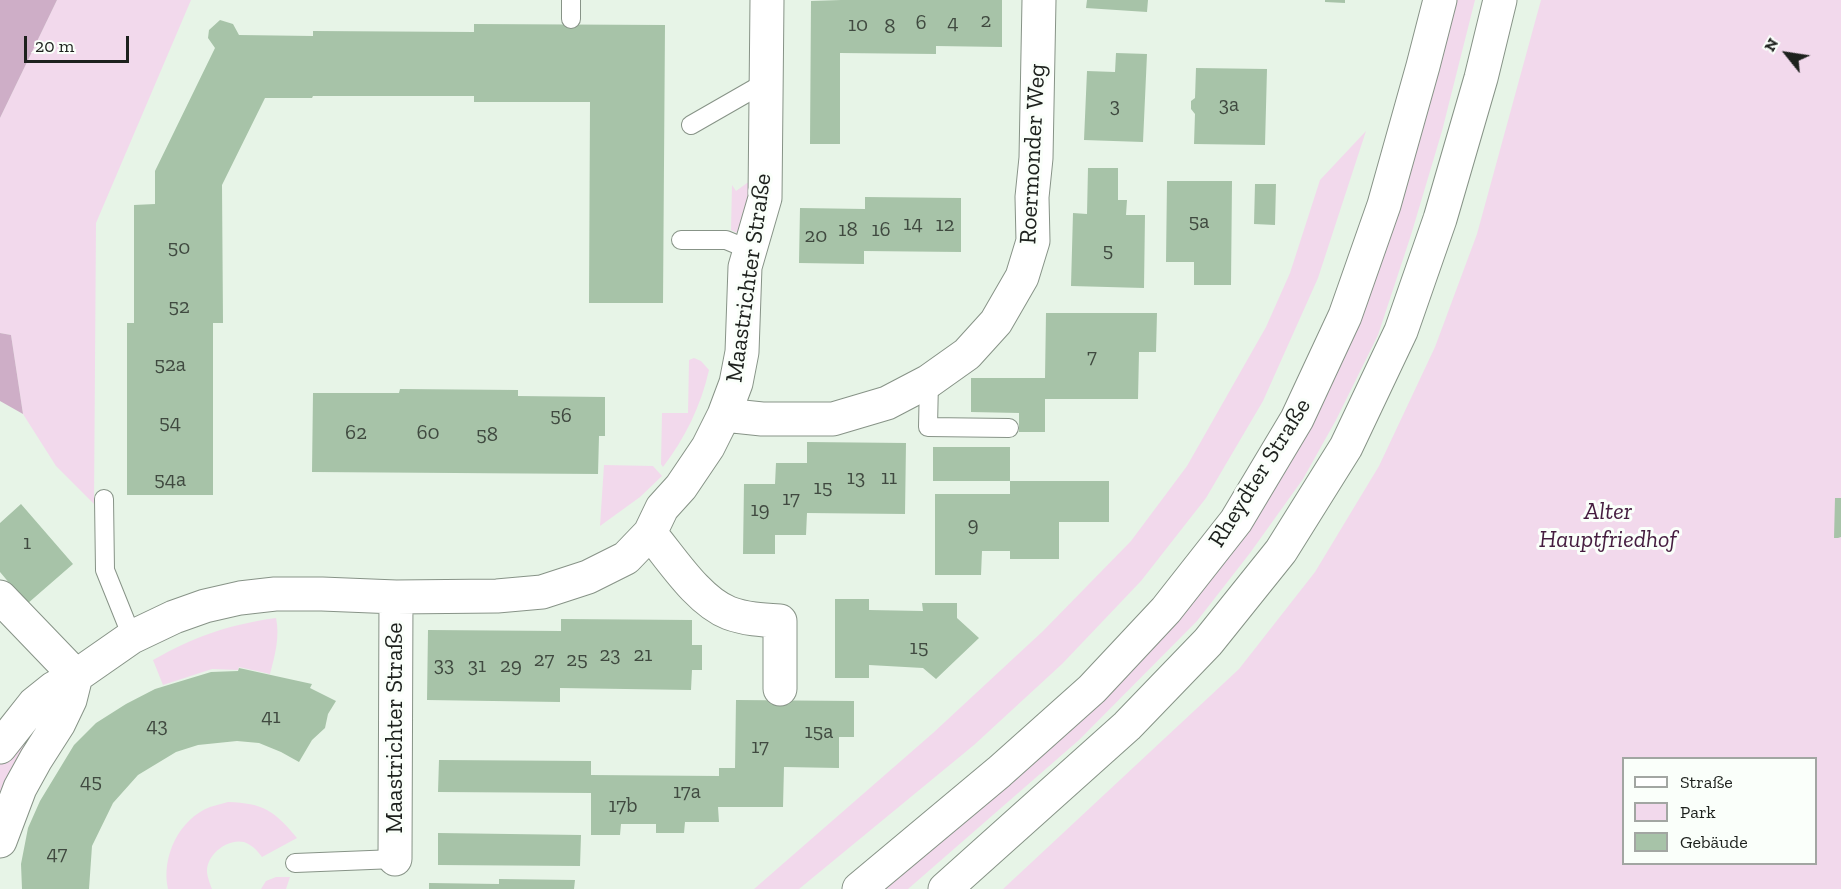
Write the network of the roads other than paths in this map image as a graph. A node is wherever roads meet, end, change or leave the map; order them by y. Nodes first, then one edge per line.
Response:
1 (571, 0) edge
2 (767, 0) edge
3 (1039, 0) edge
4 (1440, 0) edge
5 (1500, 0) edge
6 (571, 19) dead end
7 (766, 82) junction
8 (691, 124) dead end
9 (681, 240) dead end
10 (750, 250) junction
11 (929, 381) junction
12 (724, 415) junction
13 (1009, 428) dead end
14 (104, 500) dead end
15 (650, 533) junction
16 (0, 597) edge
17 (396, 597) junction
18 (132, 636) junction
19 (76, 676) junction
20 (780, 689) dead end
21 (0, 747) edge
22 (0, 841) edge
23 (395, 859) joint
24 (295, 863) dead end
25 (860, 889) edge
26 (945, 889) edge

1 - 6 lane
2 - 7 street, Maastrichter Straße
3 - 11 street, Roermonder Weg
4 - 25 street, Rheydter Straße
5 - 26 street
7 - 8 lane
7 - 10 street, Maastrichter Straße
9 - 10 lane
10 - 12 street, Maastrichter Straße
11 - 12 street, Roermonder Weg
11 - 13 lane
12 - 15 street, Maastrichter Straße
14 - 18 lane
15 - 17 street, Maastrichter Straße
15 - 20 street
16 - 19 street
17 - 18 street, Maastrichter Straße
17 - 23 street, Maastrichter Straße
18 - 19 street, Maastrichter Straße
19 - 21 street, Maastrichter Straße
19 - 22 street
23 - 24 lane

